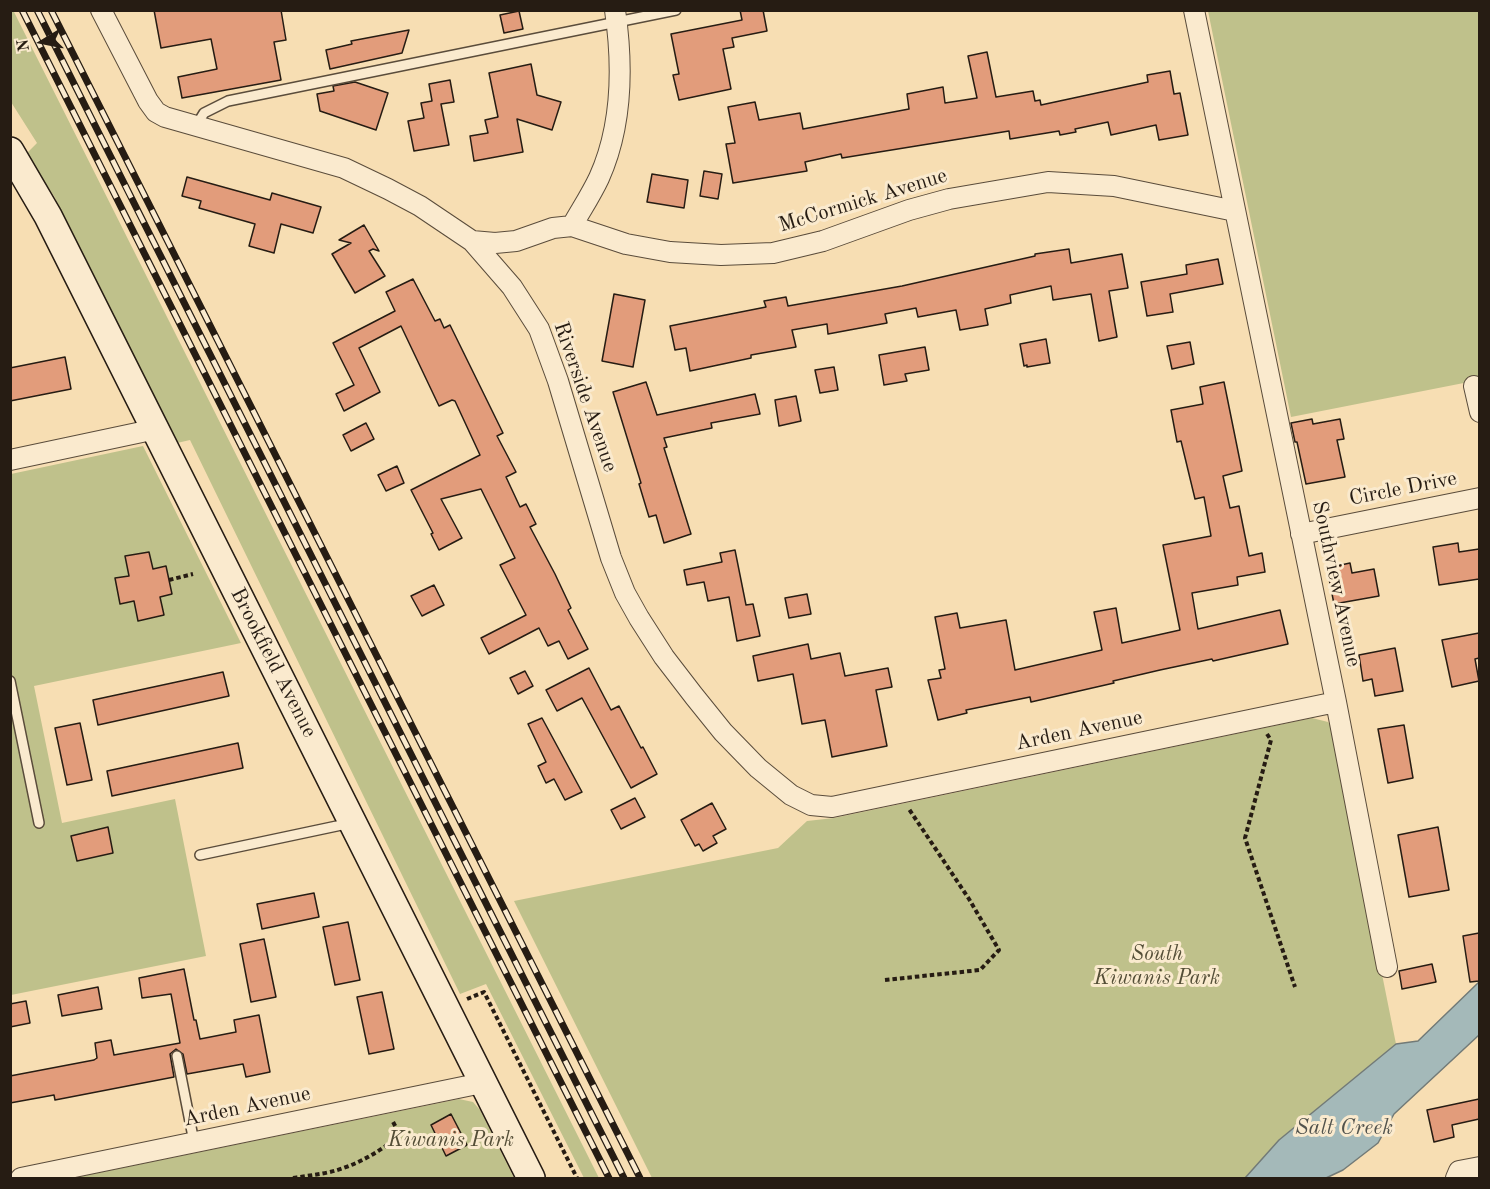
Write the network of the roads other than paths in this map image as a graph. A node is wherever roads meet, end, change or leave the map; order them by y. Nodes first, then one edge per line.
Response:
1 (101, 10) edge
2 (676, 10) edge
3 (1194, 10) edge
4 (616, 16) edge
5 (196, 126) junction
6 (10, 151) edge
7 (1235, 211) junction
8 (572, 226) junction
9 (472, 241) junction
10 (1474, 386) dead end
11 (1479, 412) edge
12 (156, 429) junction
13 (10, 460) edge
14 (1479, 498) edge
15 (1301, 534) junction
16 (10, 681) edge
17 (1336, 702) junction
18 (832, 807) joint
19 (354, 822) junction
20 (39, 823) dead end
21 (200, 855) dead end
22 (1387, 968) dead end
23 (177, 1056) dead end
24 (482, 1083) junction
25 (194, 1143) junction
26 (1479, 1167) edge
27 (1457, 1175) edge
28 (21, 1179) edge
29 (531, 1179) edge

1 - 5 street, Riverside Avenue
2 - 4 lane
3 - 7 street, Southview Avenue
4 - 5 lane
4 - 8 street
5 - 9 street, Riverside Avenue
6 - 12 street, Brookfield Avenue
7 - 8 street, McCormick Avenue
7 - 15 street, Southview Avenue
8 - 9 street, McCormick Avenue
9 - 18 street, Riverside Avenue
10 - 11 street
12 - 13 street
12 - 19 street, Brookfield Avenue
14 - 15 street, Circle Drive
15 - 17 street, Southview Avenue
16 - 20 lane
17 - 18 street, Arden Avenue
17 - 22 street, Southview Avenue
19 - 21 lane
19 - 24 street, Brookfield Avenue
23 - 25 lane
24 - 25 street, Arden Avenue
24 - 29 street, Brookfield Avenue
25 - 28 street, Arden Avenue
26 - 27 street

